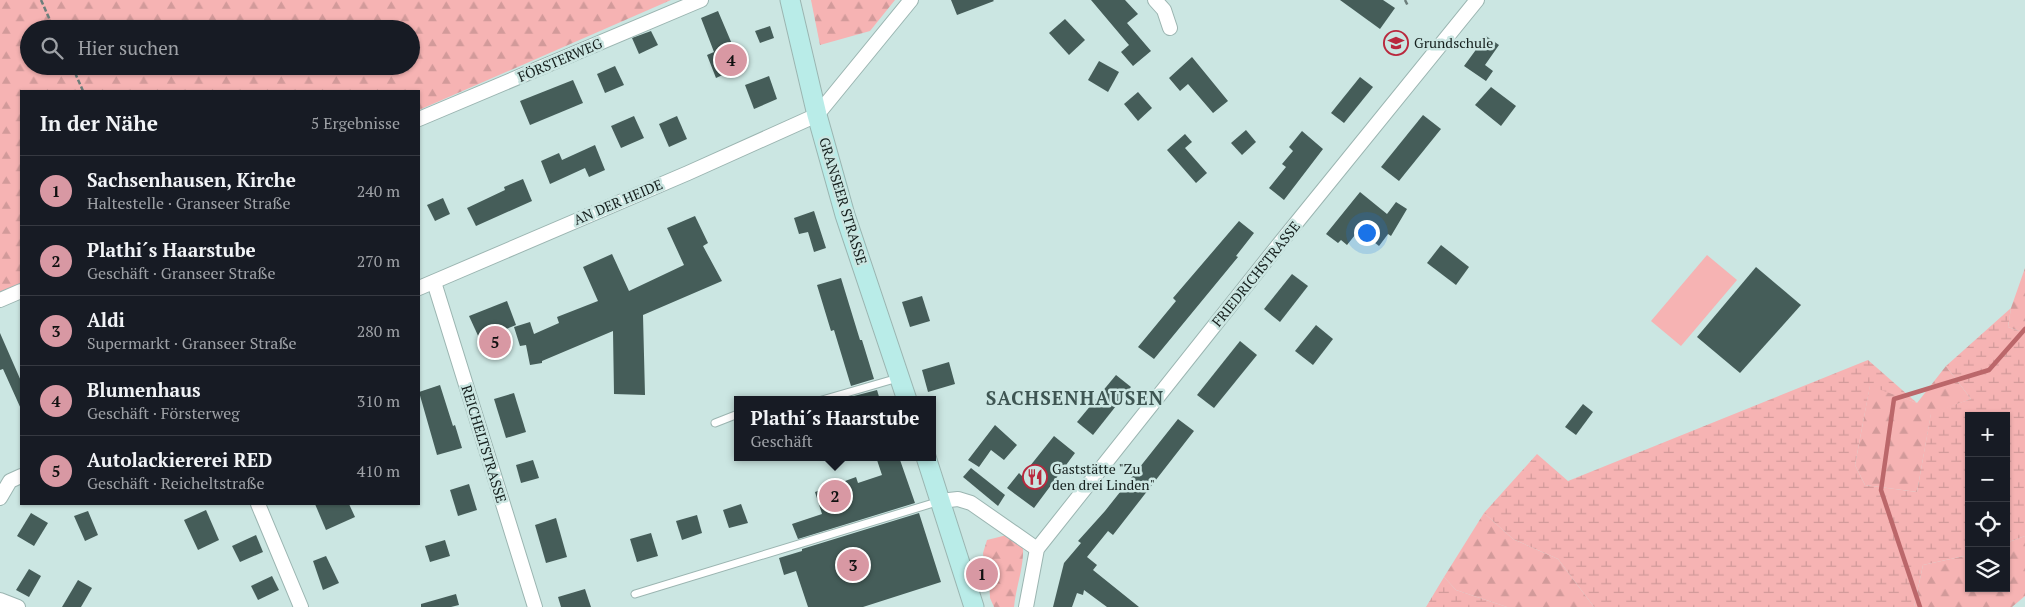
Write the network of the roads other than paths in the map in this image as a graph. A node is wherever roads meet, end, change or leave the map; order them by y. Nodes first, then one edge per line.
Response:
1 (701, 0) edge
2 (790, 0) edge
3 (911, 0) edge
4 (1155, 0) edge
5 (1477, 0) edge
6 (1170, 28) dead end
7 (816, 115) junction
8 (420, 119) edge
9 (434, 282) junction
10 (420, 288) edge
11 (20, 291) edge
12 (0, 300) edge
13 (899, 378) junction
14 (836, 396) edge
15 (906, 396) edge
16 (734, 416) edge
17 (715, 423) dead end
18 (927, 461) edge
19 (20, 476) edge
20 (0, 498) edge
21 (940, 501) junction
22 (258, 505) edge
23 (1037, 549) junction
24 (635, 594) dead end
25 (0, 600) edge
26 (18, 607) edge
27 (301, 607) edge
28 (535, 607) edge
29 (974, 607) edge
30 (1026, 607) edge

1 - 8 street, FÖRSTERWEG
2 - 7 main road, GRANSEER STRASSE
3 - 7 street
4 - 6 street
5 - 23 street, FRIEDRICHSTRASSE
7 - 9 street, AN DER HEIDE
7 - 13 main road, GRANSEER STRASSE
9 - 10 street, AN DER HEIDE
9 - 28 street, REICHELTSTRASSE
11 - 12 street
13 - 14 lane
13 - 15 main road, GRANSEER STRASSE
16 - 17 lane
18 - 21 main road
19 - 20 street
21 - 23 street
21 - 24 lane
21 - 29 main road
22 - 27 street
23 - 30 street, FRIEDRICHSTRASSE
25 - 26 street

